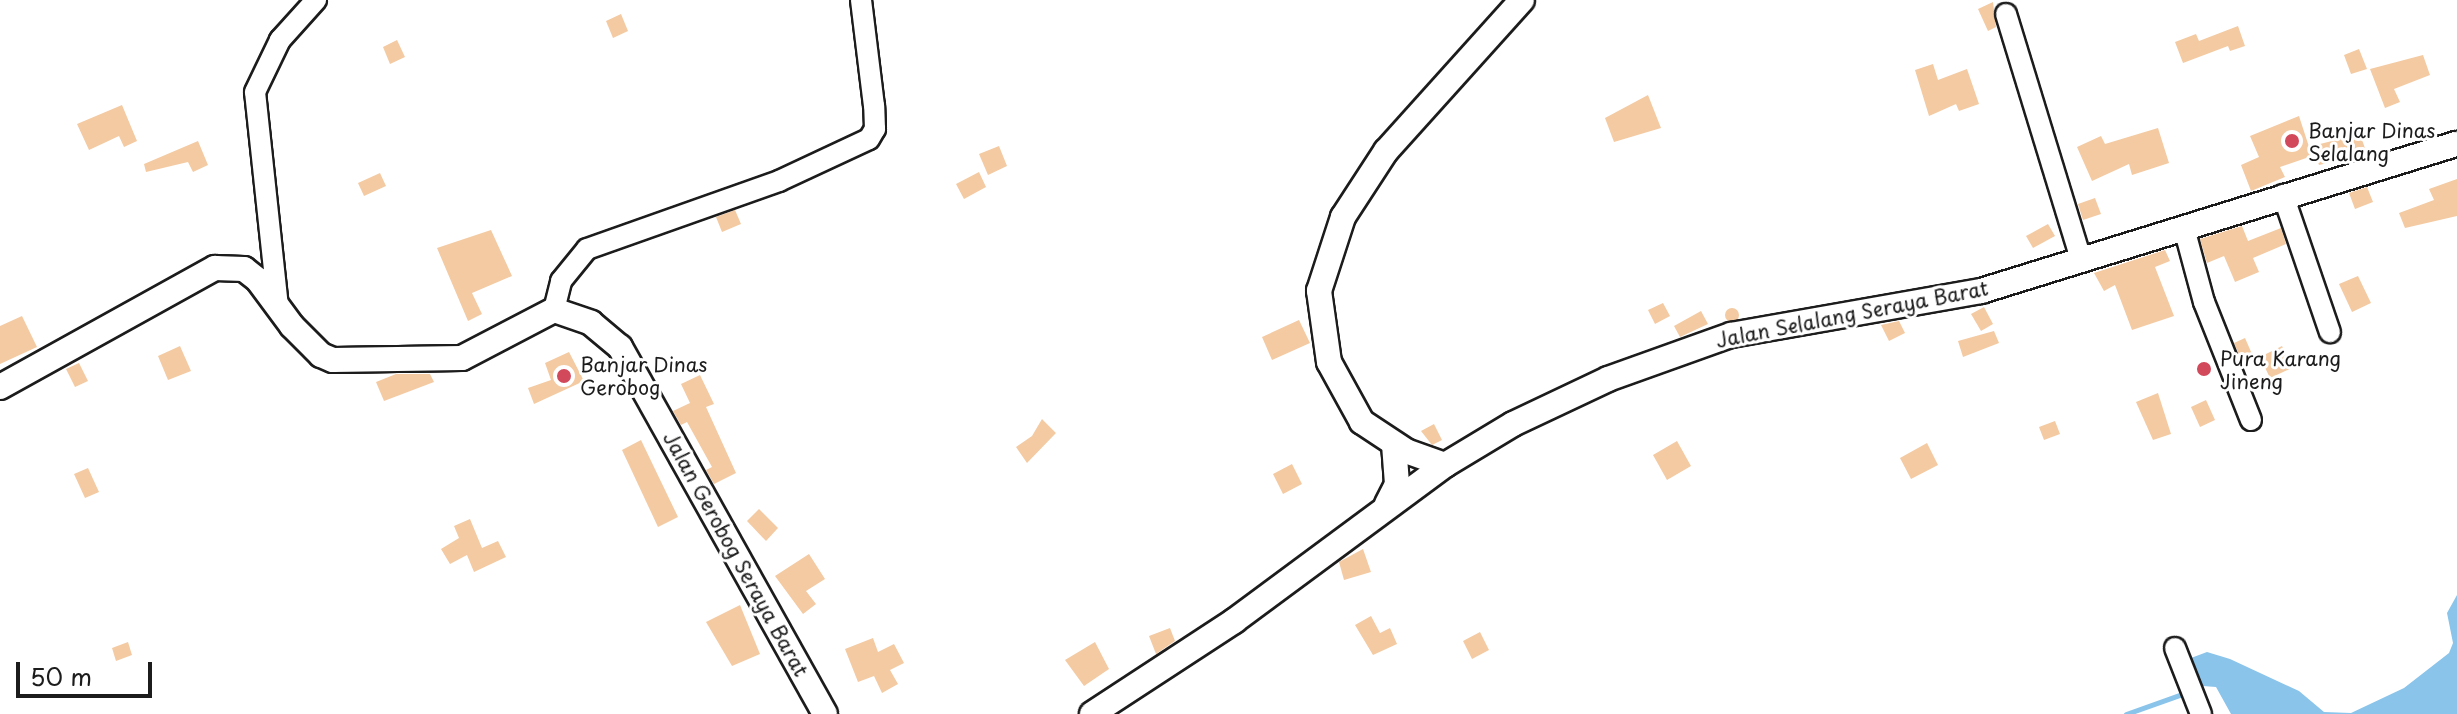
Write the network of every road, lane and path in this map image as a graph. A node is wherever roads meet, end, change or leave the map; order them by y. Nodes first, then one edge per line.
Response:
1 (316, 0) edge
2 (861, 0) edge
3 (1522, 0) edge
4 (2006, 14) dead end
5 (2457, 144) edge
6 (2283, 195) junction
7 (2184, 228) junction
8 (2081, 259) junction
9 (278, 307) junction
10 (554, 310) junction
11 (2330, 332) dead end
12 (0, 387) edge
13 (2251, 420) dead end
14 (1394, 444) junction
15 (1445, 465) junction
16 (1387, 504) junction
17 (2175, 648) dead end
18 (825, 714) edge
19 (1092, 714) edge
20 (2201, 714) edge

1 - 9 street
2 - 10 street
3 - 14 street
4 - 8 street
5 - 6 street, Jalan Selalang Seraya Barat
6 - 7 street, Jalan Selalang Seraya Barat
6 - 11 street
7 - 8 street, Jalan Selalang Seraya Barat
7 - 13 street
8 - 15 street, Jalan Selalang Seraya Barat
9 - 10 street
9 - 12 street
10 - 18 street, Jalan Gerobog Seraya Barat
14 - 15 street
14 - 16 street
15 - 16 street, Jalan Selalang Seraya Barat
16 - 19 street
17 - 20 street

